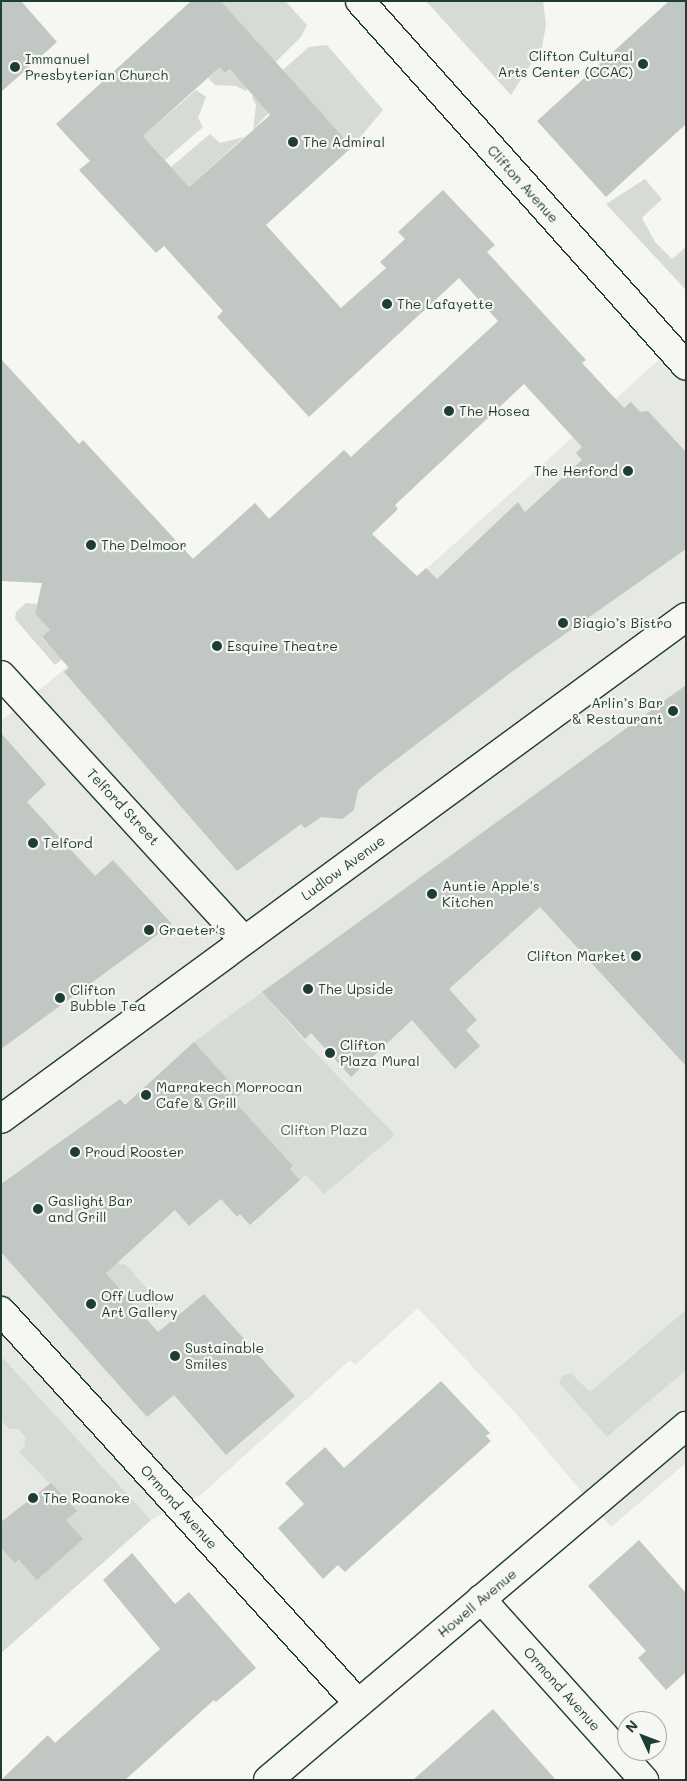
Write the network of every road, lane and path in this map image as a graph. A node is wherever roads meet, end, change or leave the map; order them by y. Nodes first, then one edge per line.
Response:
1 (360, 1) edge
2 (685, 364) edge
3 (686, 617) edge
4 (1, 675) edge
5 (244, 940) junction
6 (1, 1119) edge
7 (1, 1311) edge
8 (686, 1426) edge
9 (480, 1599) junction
10 (358, 1703) junction
11 (268, 1780) edge
12 (644, 1780) edge

1 - 2 street, Clifton Avenue
3 - 5 street, Ludlow Avenue
4 - 5 street, Telford Street
5 - 6 street, Ludlow Avenue
7 - 10 street, Ormond Avenue
8 - 9 street, Howell Avenue
9 - 10 street, Howell Avenue
9 - 12 street, Ormond Avenue
10 - 11 street, Howell Avenue

